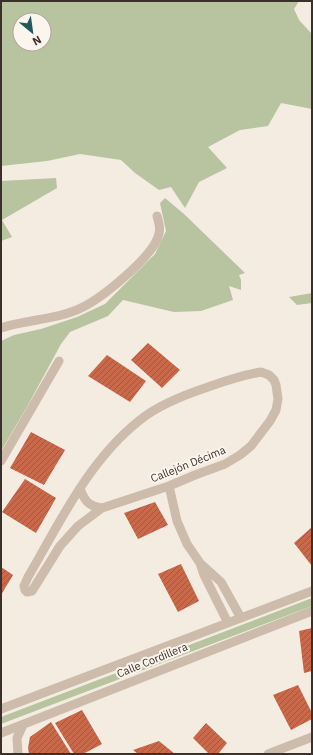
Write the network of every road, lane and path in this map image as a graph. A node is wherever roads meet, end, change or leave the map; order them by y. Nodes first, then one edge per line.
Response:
1 (157, 216) dead end
2 (1, 328) edge
3 (59, 361) dead end
4 (1, 461) edge
5 (169, 486) junction
6 (80, 489) junction
7 (102, 508) junction
8 (200, 563) junction
9 (312, 591) edge
10 (312, 610) edge
11 (241, 618) junction
12 (228, 623) junction
13 (1, 710) edge
14 (23, 725) junction
15 (1, 733) edge
16 (312, 737) edge
17 (18, 754) edge
18 (268, 754) edge

1 - 2 street
3 - 4 street
5 - 6 street, Callejón Décima
5 - 7 street, Callejón Décima
5 - 8 street
6 - 7 street
6 - 7 street, Callejón Décima
8 - 11 street
8 - 12 street
9 - 11 street, Calle Cordillera
10 - 14 street, Calle Cordillera
11 - 12 street, Calle Cordillera
12 - 13 street, Calle Cordillera
14 - 15 street, Calle Cordillera
14 - 17 street
16 - 18 street

